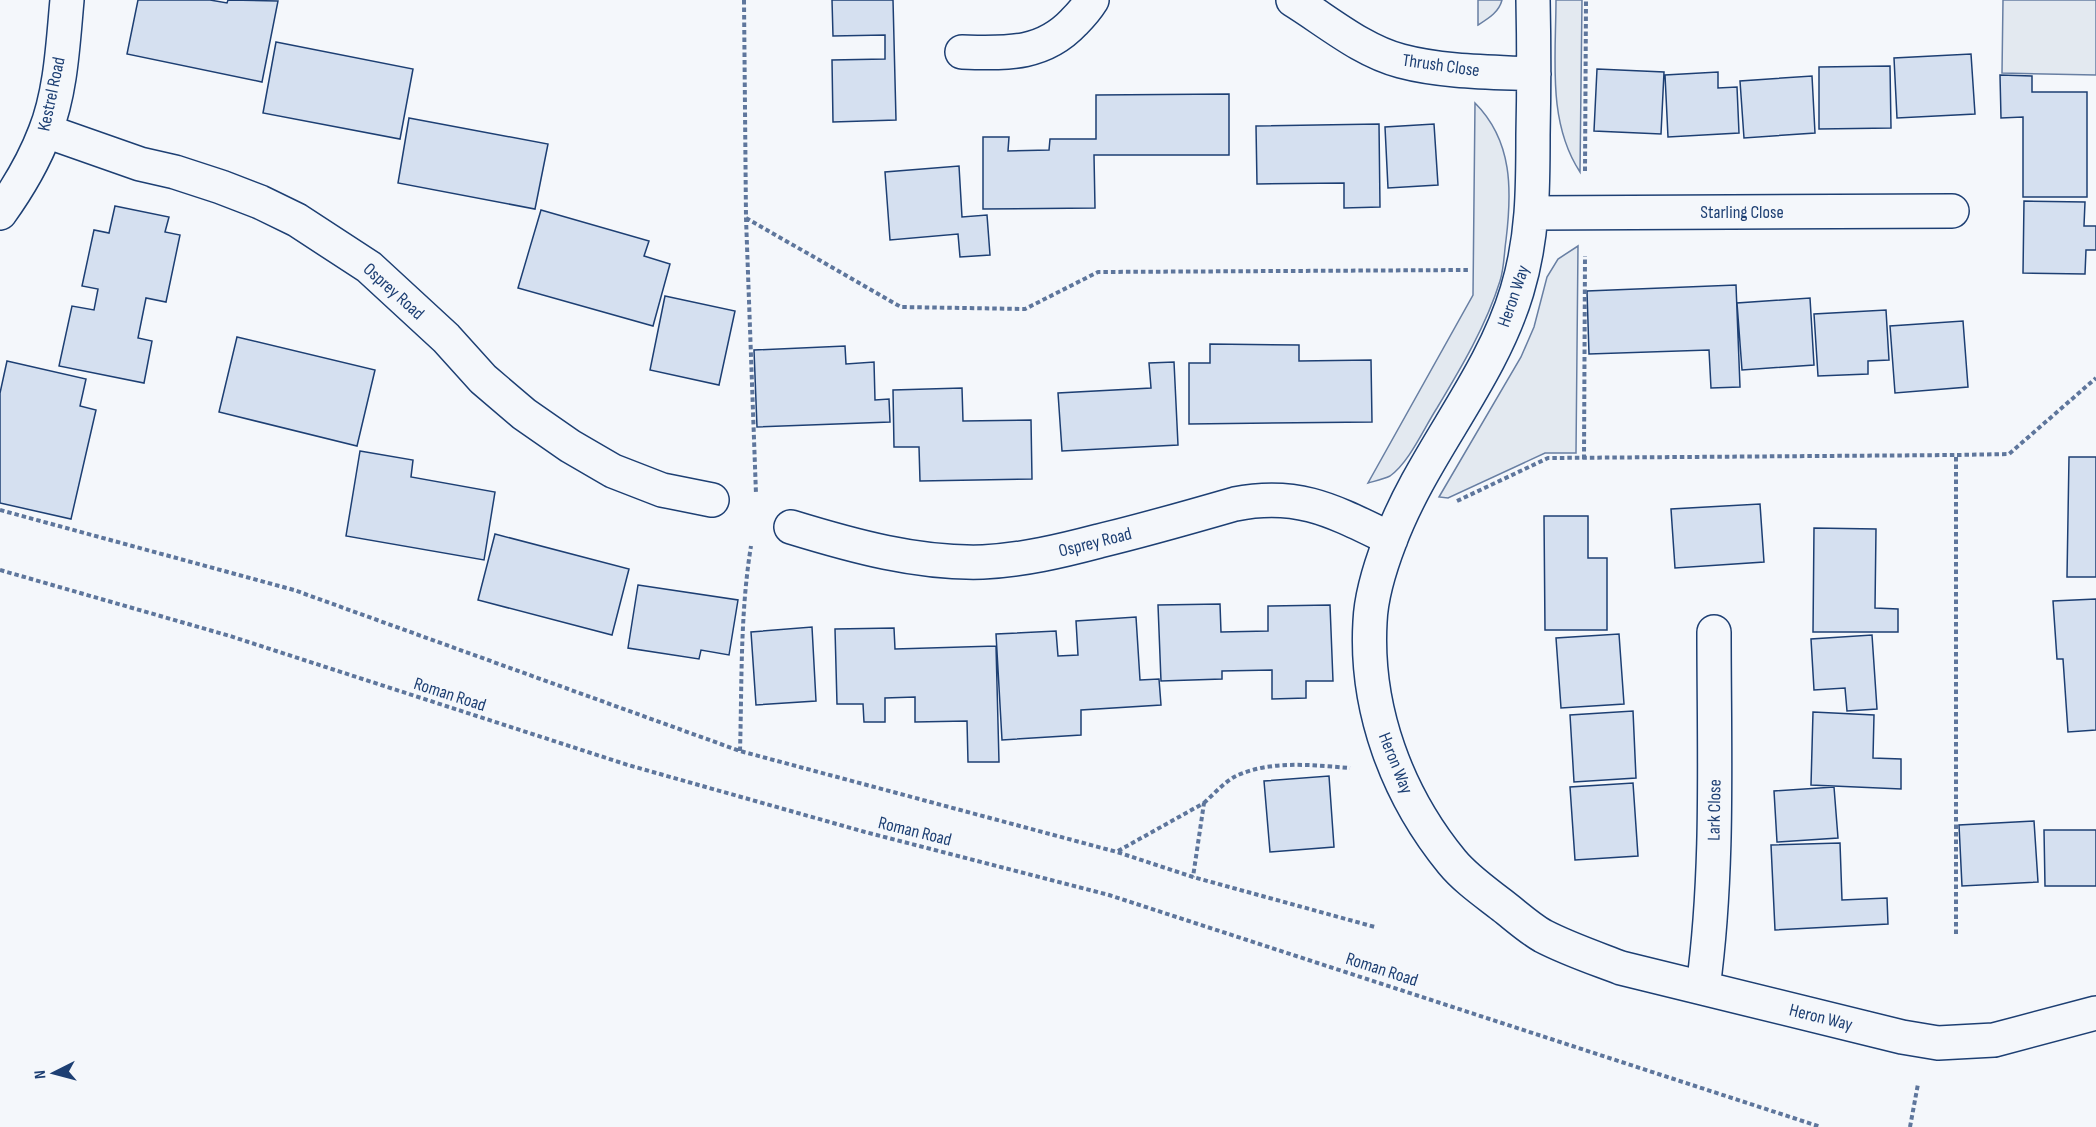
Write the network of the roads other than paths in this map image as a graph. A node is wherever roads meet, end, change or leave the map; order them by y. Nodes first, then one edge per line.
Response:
1 (67, 0) edge
2 (1092, 0) edge
3 (1293, 0) edge
4 (1533, 0) edge
5 (962, 52) dead end
6 (1534, 74) junction
7 (46, 131) junction
8 (1952, 211) dead end
9 (0, 213) edge
10 (1533, 213) junction
11 (712, 500) dead end
12 (791, 527) dead end
13 (1391, 539) junction
14 (1714, 632) dead end
15 (1703, 988) junction
16 (2096, 1013) edge

1 - 7 street, Kestrel Road
2 - 5 street
3 - 6 street, Thrush Close
4 - 6 street, Heron Way
6 - 10 street, Heron Way
7 - 9 street, Kestrel Road
7 - 11 street, Osprey Road
8 - 10 street, Starling Close
10 - 13 street, Heron Way
12 - 13 street, Osprey Road
13 - 15 street, Heron Way
14 - 15 street, Lark Close
15 - 16 street, Heron Way

